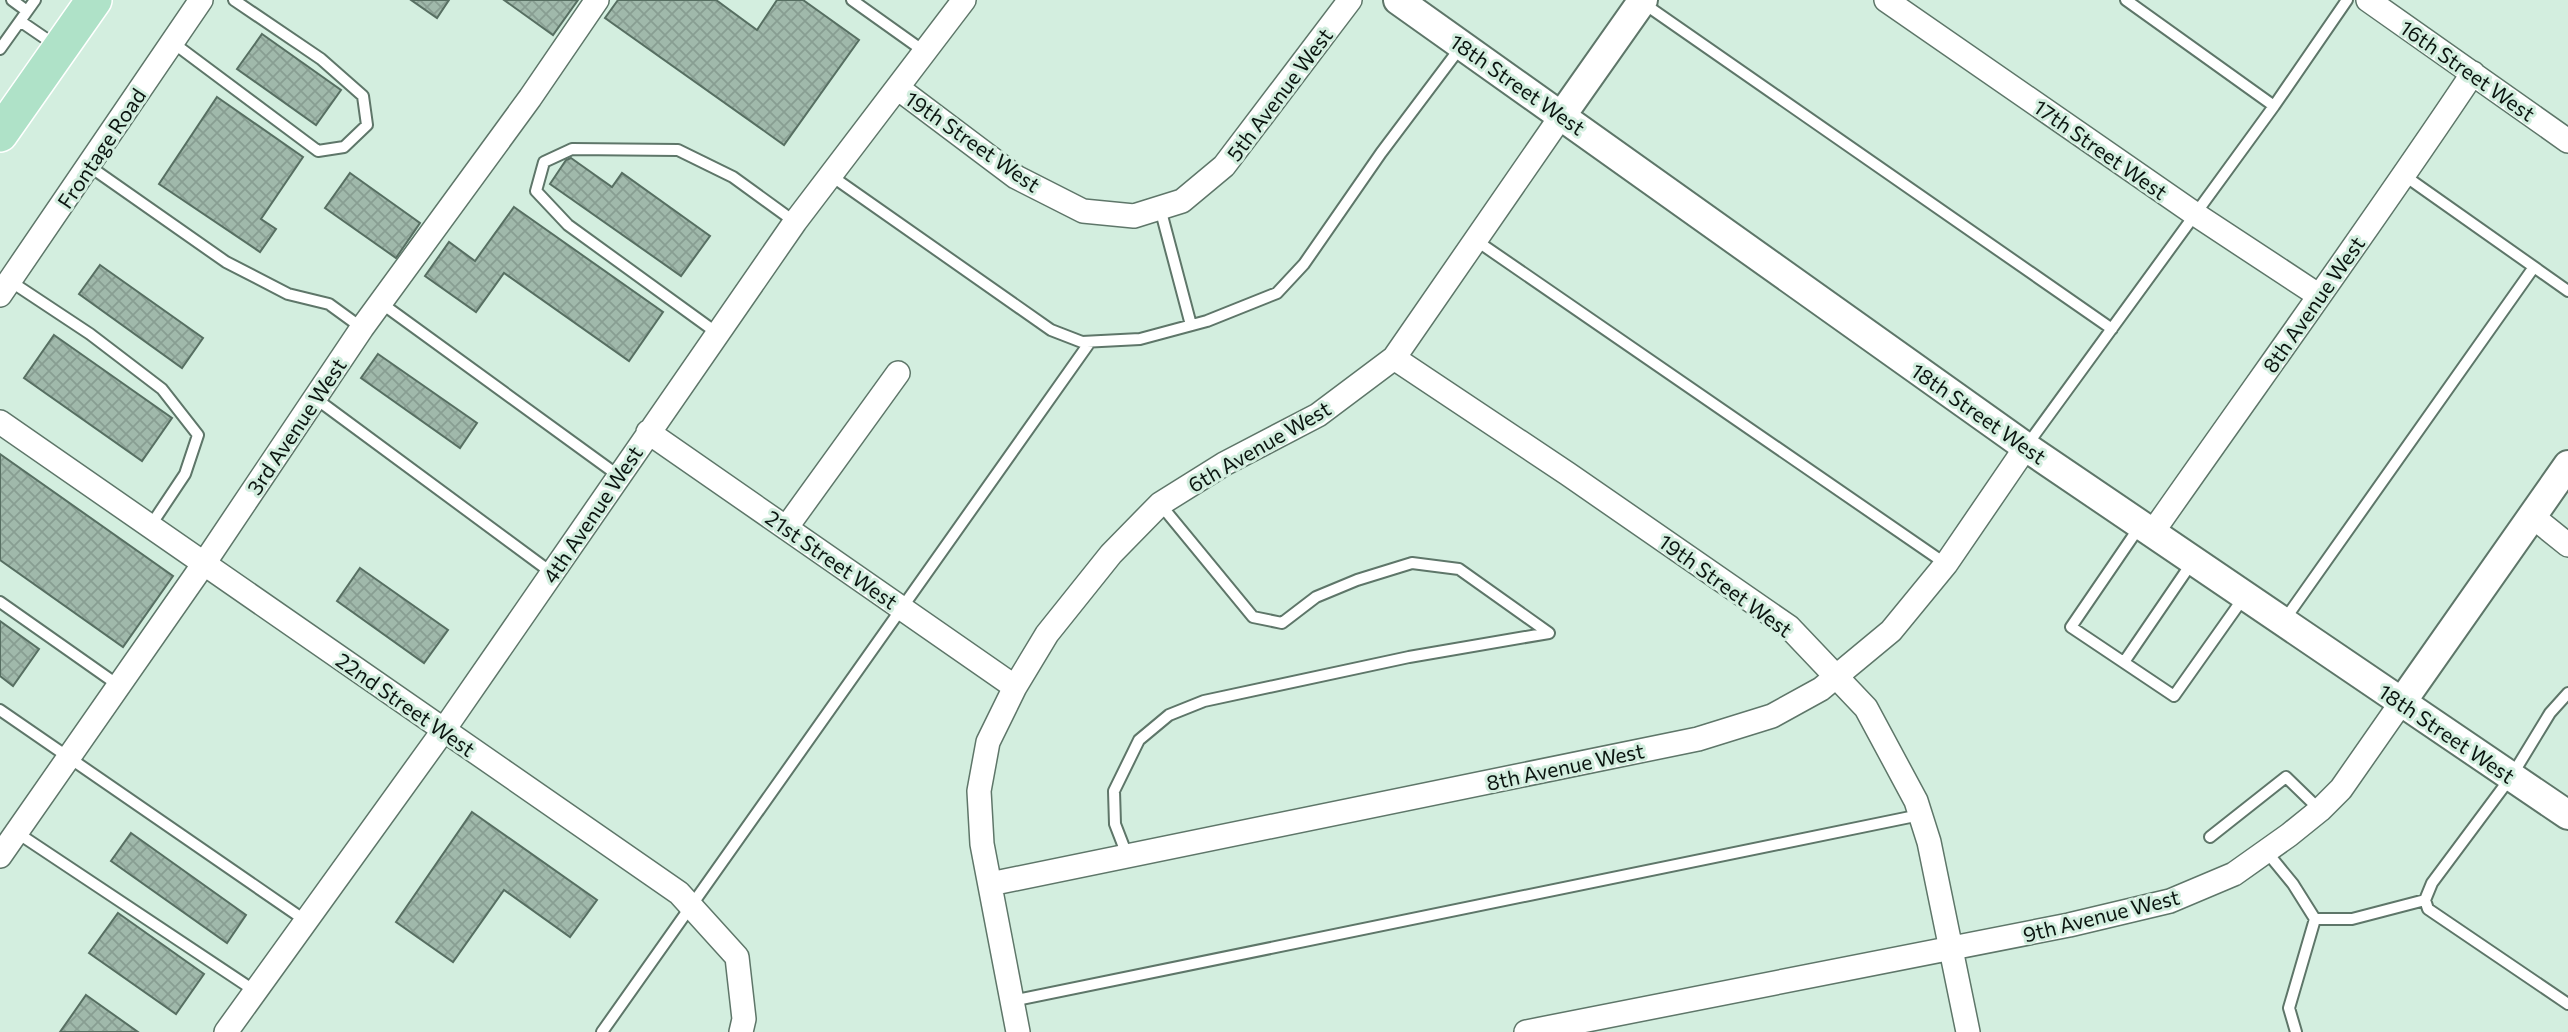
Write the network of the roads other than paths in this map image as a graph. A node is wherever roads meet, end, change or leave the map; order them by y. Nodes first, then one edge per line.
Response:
1 (12, 0) edge
2 (35, 0) edge
3 (93, 0) edge
4 (201, 0) edge
5 (234, 0) edge
6 (597, 0) edge
7 (852, 0) edge
8 (964, 0) edge
9 (1350, 0) edge
10 (1398, 0) edge
11 (1886, 0) edge
12 (2126, 0) edge
13 (2347, 0) edge
14 (2368, 0) edge
15 (1641, 1) edge
16 (27, 10) junction
17 (20, 21) junction
18 (172, 43) junction
19 (2, 44) edge
20 (1463, 44) junction
21 (60, 48) junction
22 (925, 52) junction
23 (2473, 73) junction
24 (899, 89) junction
25 (2274, 106) junction
26 (1562, 115) junction
27 (0, 134) edge
28 (2568, 141) edge
29 (89, 166) junction
30 (830, 175) junction
31 (2405, 176) junction
32 (1203, 184) joint
33 (1160, 208) junction
34 (2195, 214) junction
35 (795, 222) junction
36 (1474, 239) junction
37 (2534, 267) junction
38 (5, 288) edge
39 (2568, 291) edge
40 (2318, 295) junction
41 (381, 303) junction
42 (1191, 325) junction
43 (362, 328) junction
44 (2112, 330) junction
45 (717, 333) junction
46 (1090, 342) junction
47 (1394, 358) junction
48 (898, 373) dead end
49 (314, 398) junction
50 (0, 422) edge
51 (648, 432) junction
52 (2026, 447) junction
53 (2568, 465) edge
54 (619, 475) junction
55 (1160, 504) junction
56 (2532, 516) junction
57 (150, 525) junction
58 (786, 528) junction
59 (2146, 530) junction
60 (2568, 545) edge
61 (2193, 561) junction
62 (205, 562) junction
63 (1946, 564) junction
64 (552, 573) junction
65 (2244, 596) junction
66 (0, 602) edge
67 (901, 607) junction
68 (2283, 622) junction
69 (2124, 663) junction
70 (1836, 676) junction
71 (118, 685) junction
72 (1015, 687) junction
73 (2568, 693) edge
74 (2401, 703) junction
75 (0, 710) edge
76 (443, 730) junction
77 (67, 758) junction
78 (2511, 776) junction
79 (2320, 810) junction
80 (2568, 815) edge
81 (1920, 816) junction
82 (16, 832) junction
83 (2210, 837) dead end
84 (2266, 851) junction
85 (1128, 855) junction
86 (0, 856) edge
87 (989, 884) junction
88 (2425, 900) junction
89 (691, 906) junction
90 (2315, 919) junction
91 (306, 921) junction
92 (1951, 948) junction
93 (255, 991) junction
94 (1012, 1002) junction
95 (2568, 1004) edge
96 (226, 1032) edge
97 (602, 1032) edge
98 (741, 1032) edge
99 (1018, 1032) edge
100 (1526, 1032) edge
101 (1968, 1032) edge
102 (2296, 1032) edge

1 - 16 lane
2 - 16 lane
3 - 21 main road
4 - 18 street, Frontage Road
5 - 18 lane
6 - 41 street, 3rd Avenue West
7 - 22 lane
8 - 22 street, 4th Avenue West
9 - 32 street, 5th Avenue West
10 - 20 street, 18th Street West
11 - 34 street, 17th Street West
12 - 25 lane
13 - 25 lane
14 - 23 street, 16th Street West
15 - 26 street, 6th Avenue West
15 - 44 lane
16 - 17 lane
17 - 19 lane
17 - 21 lane
18 - 29 street, Frontage Road
20 - 26 street, 18th Street West
20 - 42 lane
21 - 27 main road
22 - 24 street, 4th Avenue West
23 - 28 street, 16th Street West
23 - 31 street, 8th Avenue West
24 - 30 street, 4th Avenue West
24 - 33 street, 19th Street West
25 - 34 lane
26 - 36 street, 6th Avenue West
26 - 52 street, 18th Street West
29 - 38 street, Frontage Road
29 - 43 lane
30 - 35 street, 4th Avenue West
30 - 46 lane
31 - 37 lane
31 - 40 street, 8th Avenue West
32 - 33 street, 19th Street West
33 - 42 lane
34 - 40 street, 17th Street West
34 - 44 lane
35 - 45 street, 4th Avenue West
35 - 45 lane
36 - 47 street, 6th Avenue West
36 - 63 lane
37 - 39 lane
37 - 68 lane
38 - 57 lane
40 - 59 street, 8th Avenue West
41 - 43 street, 3rd Avenue West
41 - 54 lane
42 - 46 lane
43 - 49 street, 3rd Avenue West
44 - 52 lane
45 - 51 street, 4th Avenue West
46 - 67 lane
47 - 55 street, 6th Avenue West
47 - 70 street, 19th Street West
48 - 58 street
49 - 62 street, 3rd Avenue West
49 - 64 lane
50 - 57 street, 22nd Street West
51 - 54 street, 4th Avenue West
51 - 58 street, 21st Street West
52 - 59 street, 18th Street West
52 - 63 street, 8th Avenue West
53 - 56 street, 9th Avenue West
54 - 64 street, 4th Avenue West
55 - 72 street, 6th Avenue West
55 - 85 lane
56 - 60 street
56 - 74 street, 9th Avenue West
57 - 62 street, 22nd Street West
58 - 67 street, 21st Street West
59 - 61 street, 18th Street West
59 - 69 lane
61 - 65 street, 18th Street West
61 - 69 lane
62 - 71 street, 3rd Avenue West
62 - 76 street, 22nd Street West
63 - 70 street, 8th Avenue West
64 - 76 street, 4th Avenue West
65 - 68 street, 18th Street West
65 - 69 lane
66 - 71 lane
67 - 72 street, 21st Street West
67 - 89 lane
68 - 74 street, 18th Street West
70 - 81 street, 19th Street West
70 - 85 street, 8th Avenue West
71 - 77 street, 3rd Avenue West
72 - 87 street, 6th Avenue West
73 - 78 lane
74 - 78 street, 18th Street West
74 - 79 street, 9th Avenue West
75 - 77 lane
76 - 89 street, 22nd Street West
76 - 91 street, 4th Avenue West
77 - 82 street, 3rd Avenue West
77 - 91 lane
78 - 80 street, 18th Street West
78 - 88 lane
79 - 83 lane
79 - 84 street, 9th Avenue West
81 - 92 street, 19th Street West
81 - 94 lane
82 - 86 street, 3rd Avenue West
82 - 93 lane
84 - 90 lane
84 - 92 street, 9th Avenue West
85 - 87 street, 8th Avenue West
87 - 94 street, 6th Avenue West
88 - 90 lane
88 - 95 lane
89 - 97 lane
89 - 98 street, 22nd Street West
90 - 102 lane
91 - 93 street, 4th Avenue West
92 - 100 street, 9th Avenue West
92 - 101 street, 19th Street West
93 - 96 street, 4th Avenue West
94 - 99 street, 6th Avenue West

